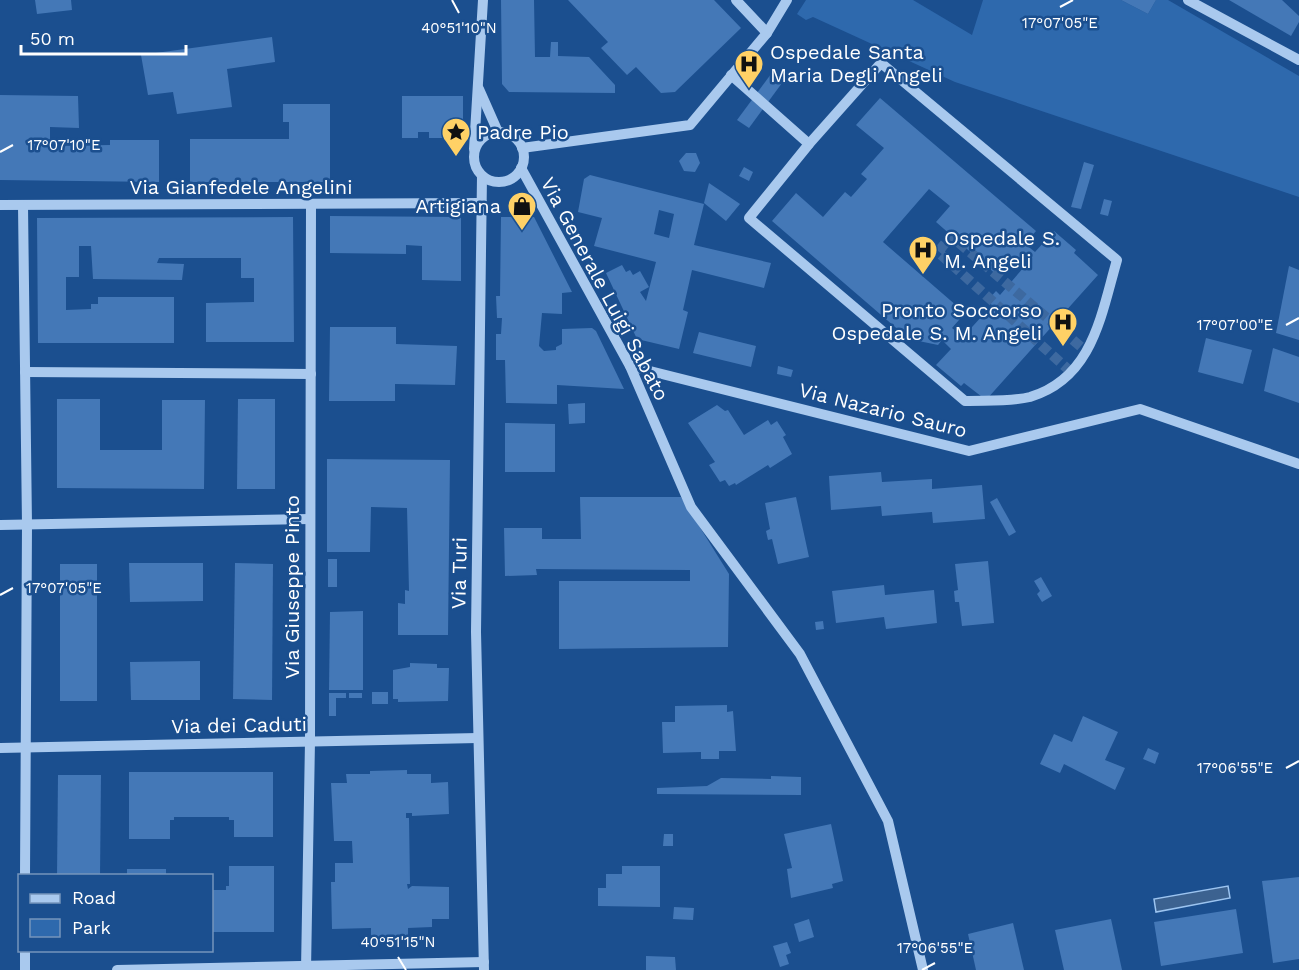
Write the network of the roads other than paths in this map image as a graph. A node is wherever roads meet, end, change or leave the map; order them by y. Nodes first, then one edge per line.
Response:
1 (483, 0) edge
2 (736, 0) edge
3 (788, 0) edge
4 (1188, 0) edge
5 (767, 33) junction
6 (1299, 60) edge
7 (731, 75) junction
8 (478, 87) junction
9 (498, 132) junction
10 (809, 144) junction
11 (522, 148) junction
12 (474, 155) junction
13 (521, 168) junction
14 (482, 176) junction
15 (482, 203) junction
16 (311, 204) junction
17 (0, 205) edge
18 (23, 206) junction
19 (630, 366) junction
20 (25, 372) junction
21 (311, 374) junction
22 (1299, 464) edge
23 (310, 519) junction
24 (0, 525) edge
25 (27, 525) junction
26 (478, 738) junction
27 (310, 741) junction
28 (25, 747) junction
29 (0, 748) edge
30 (25, 874) edge
31 (25, 952) edge
32 (484, 966) edge
33 (306, 968) edge
34 (25, 970) edge
35 (117, 970) edge
36 (923, 970) edge

1 - 8 street
2 - 5 street
3 - 5 street
4 - 6 street
5 - 7 street
7 - 10 street
7 - 11 street
8 - 9 street
8 - 12 street
9 - 11 street
9 - 12 street
10 - 10 street
11 - 13 street
12 - 14 street
13 - 14 street
13 - 19 street, Via Generale Luigi Sabato
14 - 15 street, Via Turi
15 - 16 street, Via Gianfedele Angelini
15 - 26 street, Via Turi
16 - 18 street, Via Gianfedele Angelini
16 - 21 street, Via Giuseppe Pinto
17 - 18 street, Via Gianfedele Angelini
18 - 20 street
19 - 22 street, Via Nazario Sauro
19 - 36 street, Via Generale Luigi Sabato
20 - 21 street
20 - 25 street
21 - 23 street, Via Giuseppe Pinto
23 - 25 street
23 - 27 street, Via Giuseppe Pinto
24 - 25 street
25 - 28 street
26 - 27 street, Via dei Caduti
26 - 32 street, Via Turi
27 - 28 street, Via dei Caduti
27 - 33 street, Via Giuseppe Pinto
28 - 29 street, Via dei Caduti
28 - 30 street
31 - 34 street
32 - 33 street
33 - 35 street

